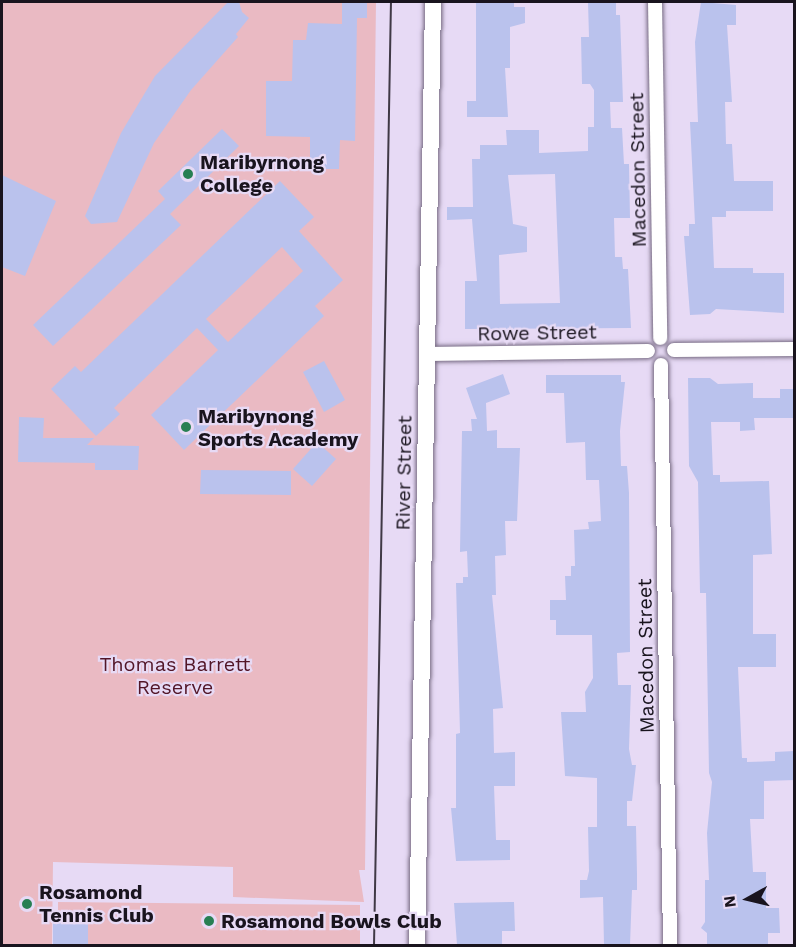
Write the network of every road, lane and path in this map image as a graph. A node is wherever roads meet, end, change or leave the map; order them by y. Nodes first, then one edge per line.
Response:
1 (433, 2) edge
2 (656, 2) edge
3 (660, 338) junction
4 (795, 349) edge
5 (674, 350) junction
6 (648, 351) junction
7 (427, 354) junction
8 (661, 365) junction
9 (417, 945) edge
10 (670, 945) edge

1 - 7 street, River Street
2 - 3 street, Macedon Street
3 - 5 street
3 - 6 street
4 - 5 street
5 - 8 street
6 - 7 street, Rowe Street
6 - 8 street
7 - 9 street, River Street
8 - 10 street, Macedon Street

